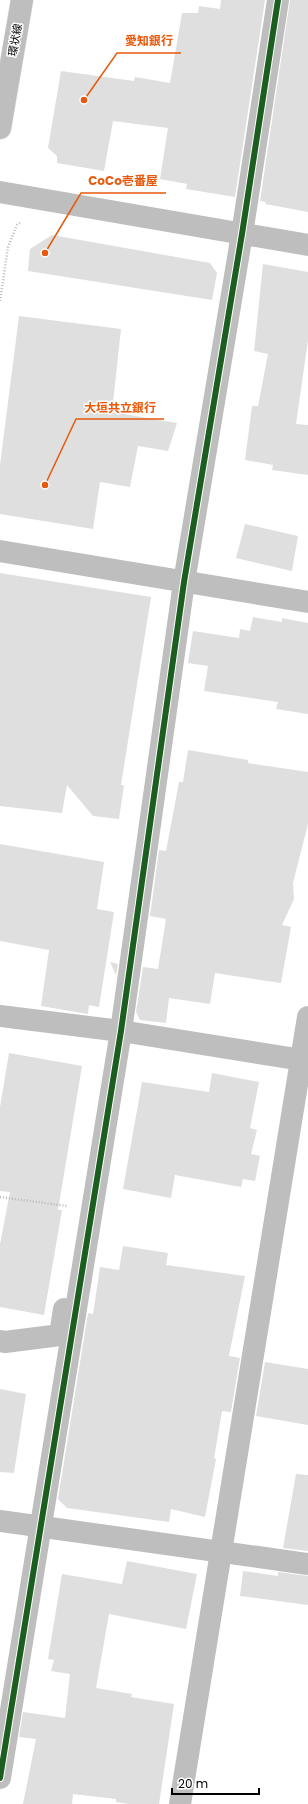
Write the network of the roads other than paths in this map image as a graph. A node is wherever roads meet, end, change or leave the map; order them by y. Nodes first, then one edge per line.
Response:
1 (22, 0) edge
2 (278, 0) edge
3 (0, 128) edge
4 (0, 192) edge
5 (242, 234) junction
6 (308, 245) edge
7 (0, 551) edge
8 (184, 582) junction
9 (308, 602) edge
10 (0, 1016) edge
11 (308, 1017) edge
12 (116, 1031) junction
13 (305, 1060) edge
14 (0, 1341) edge
15 (0, 1521) edge
16 (41, 1527) junction
17 (220, 1552) junction
18 (308, 1564) edge
19 (0, 1778) edge
20 (180, 1804) edge

1 - 3 street, 環状線
2 - 5 street
4 - 5 street
5 - 6 street
5 - 8 street
7 - 8 street
8 - 9 street
8 - 12 street
10 - 12 street
11 - 13 street
12 - 13 street
12 - 14 street
12 - 16 street
13 - 17 street
15 - 16 street
16 - 17 street
16 - 19 street
17 - 18 street
17 - 20 street

